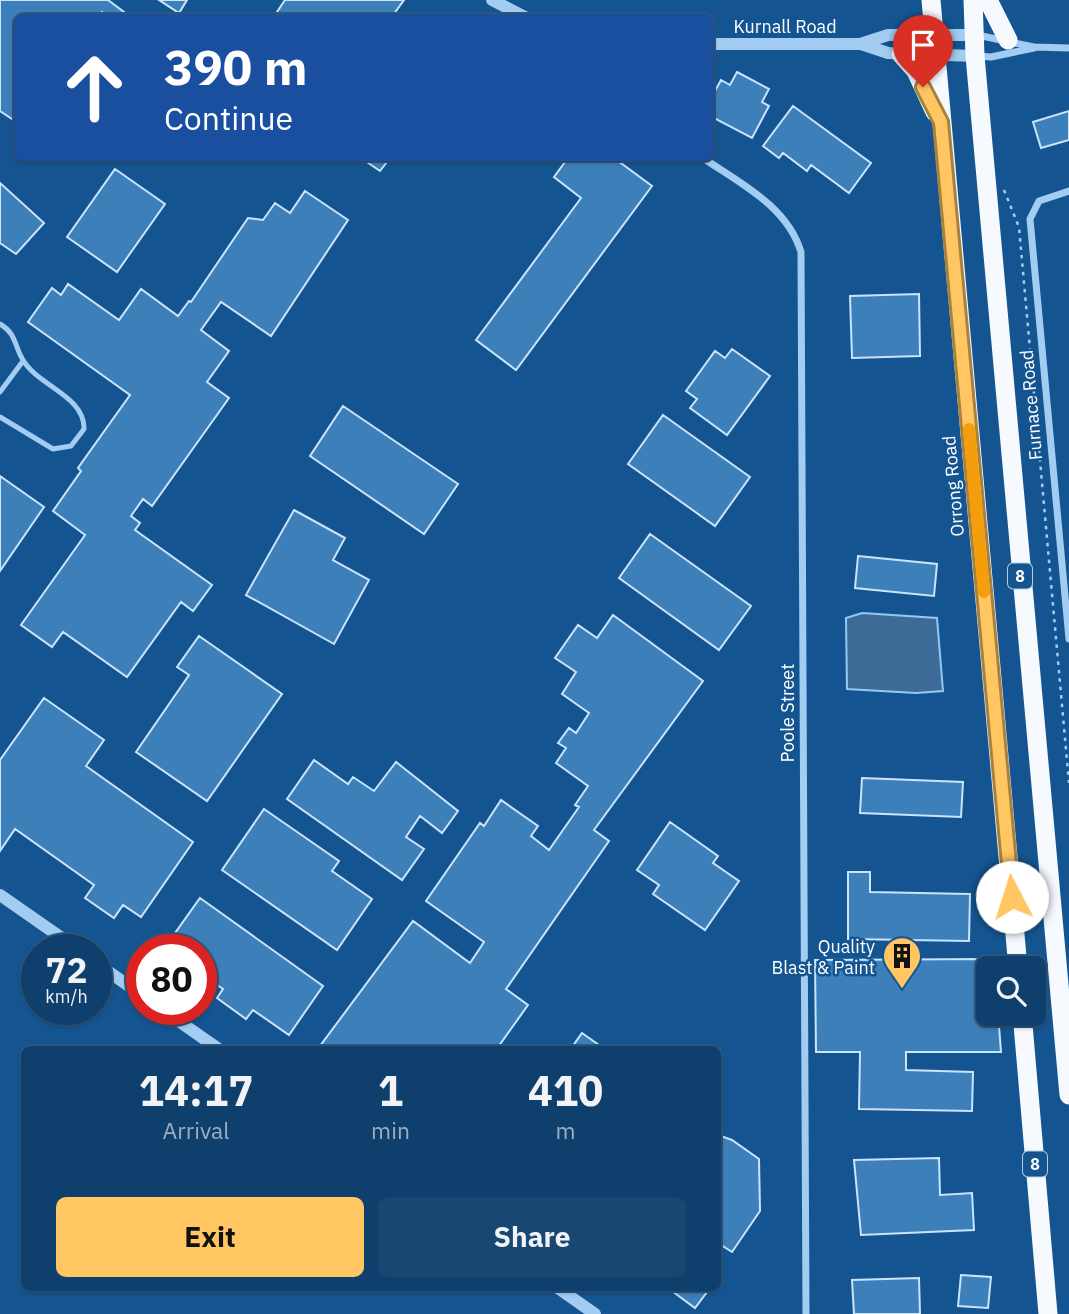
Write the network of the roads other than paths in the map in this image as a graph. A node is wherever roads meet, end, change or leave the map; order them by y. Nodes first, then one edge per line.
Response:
1 (492, 0) edge
2 (931, 0) edge
3 (973, 0) edge
4 (988, 0) edge
5 (519, 14) edge
6 (974, 35) junction
7 (1007, 40) junction
8 (714, 44) edge
9 (860, 44) junction
10 (934, 44) junction
11 (1034, 47) junction
12 (1069, 48) edge
13 (901, 54) junction
14 (975, 56) junction
15 (941, 122) junction
16 (707, 161) edge
17 (1069, 191) edge
18 (0, 324) edge
19 (23, 361) junction
20 (0, 392) edge
21 (0, 417) edge
22 (1069, 639) edge
23 (0, 895) edge
24 (56, 934) edge
25 (1017, 956) edge
26 (184, 1025) edge
27 (1023, 1026) edge
28 (214, 1046) edge
29 (1069, 1095) edge
30 (562, 1291) edge
31 (595, 1314) edge
32 (806, 1314) edge
33 (1048, 1314) edge

1 - 5 street
2 - 10 highway, Orrong Road / 8
3 - 6 highway, 8
4 - 7 highway
6 - 7 street, Kurnall Road
6 - 10 street, Kurnall Road
6 - 14 highway, 8
7 - 11 street, Kurnall Road
8 - 9 street, Kurnall Road
9 - 10 street, Kurnall Road
9 - 13 street, Kurnall Road
10 - 13 street, Kurnall Road
10 - 14 street, Kurnall Road
10 - 15 highway, Orrong Road / 8
11 - 12 street, Kurnall Road
11 - 14 street, Kurnall Road
13 - 15 highway
14 - 29 highway, 8
15 - 25 highway, Orrong Road / 8
16 - 32 street, Poole Street
17 - 22 street, Furnace Road
18 - 19 lane
19 - 20 lane
19 - 21 lane
23 - 24 street
26 - 28 street
27 - 33 highway, 8
30 - 31 street

